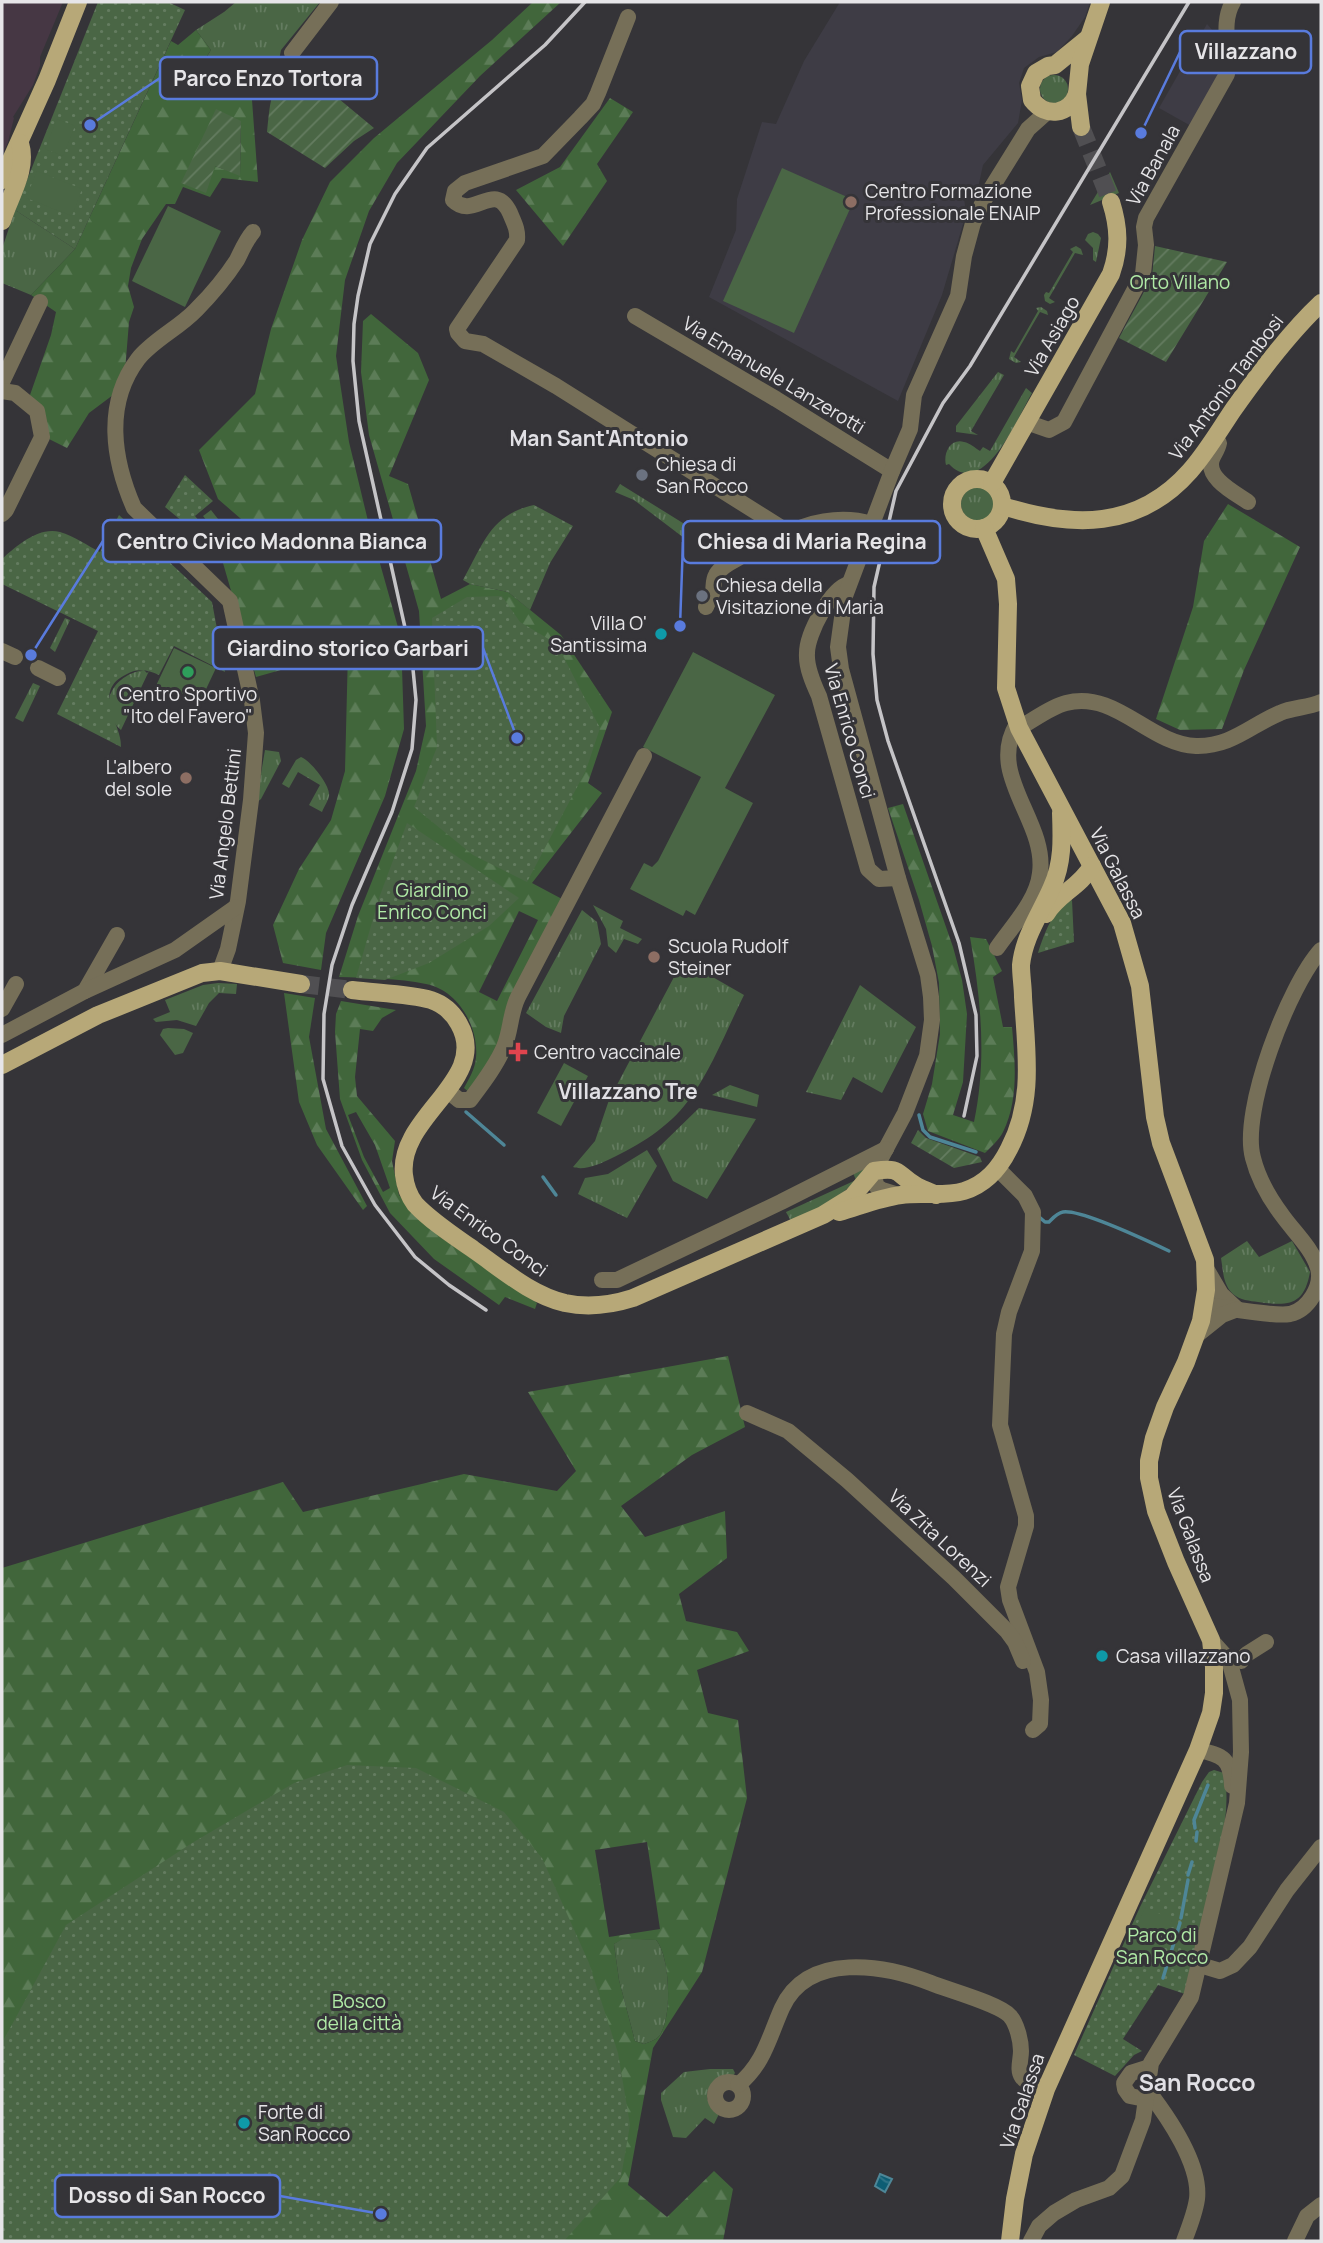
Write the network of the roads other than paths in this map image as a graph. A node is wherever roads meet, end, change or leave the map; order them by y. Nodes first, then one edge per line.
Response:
1 (78, 2) edge
2 (331, 2) edge
3 (1101, 2) edge
4 (1233, 2) edge
5 (628, 17) dead end
6 (1087, 39) junction
7 (292, 53) dead end
8 (1055, 65) junction
9 (1077, 89) junction
10 (1032, 100) junction
11 (1054, 112) junction
12 (1028, 129) junction
13 (20, 143) junction
14 (2, 179) edge
15 (1111, 202) tunnel mouth
16 (2, 221) edge
17 (253, 232) dead end
18 (40, 302) dead end
19 (1321, 303) edge
20 (635, 316) dead end
21 (2, 382) edge
22 (2, 391) edge
23 (1026, 422) junction
24 (1214, 439) junction
25 (892, 471) junction
26 (992, 483) junction
27 (1248, 502) dead end
28 (1003, 506) junction
29 (2, 514) edge
30 (871, 524) junction
31 (984, 528) junction
32 (788, 532) junction
33 (849, 584) junction
34 (706, 607) dead end
35 (38, 668) dead end
36 (58, 678) dead end
37 (1321, 702) edge
38 (1018, 726) junction
39 (644, 756) dead end
40 (1061, 810) junction
41 (1092, 866) junction
42 (898, 878) junction
43 (1052, 888) junction
44 (1073, 890) junction
45 (1110, 897) junction
46 (236, 907) junction
47 (117, 934) dead end
48 (997, 948) dead end
49 (1321, 950) edge
50 (220, 971) junction
51 (16, 984) dead end
52 (301, 984) tunnel mouth
53 (352, 990) tunnel mouth
54 (85, 991) junction
55 (1023, 995) junction
56 (2, 1009) edge
57 (2, 1035) edge
58 (2, 1065) edge
59 (447, 1090) junction
60 (888, 1145) junction
61 (998, 1169) junction
62 (874, 1171) junction
63 (901, 1172) junction
64 (898, 1195) junction
65 (936, 1195) junction
66 (823, 1216) junction
67 (690, 1246) junction
68 (700, 1269) junction
69 (1207, 1270) junction
70 (601, 1280) dead end
71 (1205, 1305) junction
72 (1237, 1309) junction
73 (1197, 1335) junction
74 (747, 1413) dead end
75 (1211, 1640) junction
76 (1266, 1642) dead end
77 (1241, 1662) junction
78 (1240, 1700) junction
79 (1198, 1751) junction
80 (1218, 1755) junction
81 (1230, 1832) junction
82 (1321, 1847) edge
83 (1200, 1965) junction
84 (1227, 1970) junction
85 (1191, 1997) junction
86 (1150, 2067) junction
87 (738, 2085) dead end
88 (1046, 2088) junction
89 (1148, 2093) junction
90 (1321, 2204) edge
91 (1010, 2241) edge
92 (1031, 2241) edge
93 (1184, 2241) edge
94 (1295, 2241) edge

1 - 13 main road
2 - 7 street
3 - 6 main road
4 - 23 street, Via Banala
5 - 32 street
6 - 8 main road
6 - 9 main road
8 - 9 main road
8 - 10 main road
9 - 11 main road
10 - 11 main road
10 - 12 street, Via Enrico Conci
11 - 12 street, Via Enrico Conci
12 - 25 street, Via Enrico Conci
13 - 14 main road
13 - 16 main road
15 - 23 main road, Via Asiago
17 - 46 street, Via Angelo Bettini
18 - 21 street
19 - 24 main road, Via Antonio Tambosi
20 - 25 street, Via Emanuele Lanzerotti
22 - 29 street
23 - 26 main road, Via Asiago
24 - 27 street
24 - 28 main road, Via Antonio Tambosi
25 - 30 street, Via Enrico Conci
26 - 28 main road
26 - 31 main road
28 - 31 main road
30 - 32 street
30 - 33 street, Via Enrico Conci
31 - 38 main road, Via Galassa
32 - 34 street
33 - 42 street, Via Enrico Conci
33 - 42 street, Via Enrico Conci
35 - 36 street
37 - 38 street
38 - 40 main road, Via Galassa
38 - 48 street
39 - 59 street
40 - 41 main road, Via Galassa
40 - 43 main road
41 - 43 main road
41 - 44 main road
41 - 45 main road, Via Galassa
42 - 60 street, Via Enrico Conci
43 - 55 main road
44 - 45 main road
44 - 55 main road
45 - 69 main road, Via Galassa
46 - 50 street, Via Angelo Bettini
46 - 54 street
47 - 54 street
49 - 72 street
50 - 52 main road
50 - 58 main road
51 - 56 street
53 - 59 main road, Via Enrico Conci
54 - 57 street
55 - 61 main road
59 - 68 main road, Via Enrico Conci
60 - 62 street, Via Enrico Conci
60 - 63 street
60 - 67 street
61 - 65 main road
61 - 74 street, Via Zita Lorenzi
62 - 63 main road
62 - 64 street
62 - 66 main road, Via Enrico Conci
63 - 65 main road
64 - 65 main road
64 - 66 main road
66 - 68 main road, Via Enrico Conci
67 - 68 street
67 - 70 street
69 - 71 main road, Via Galassa
69 - 72 street
71 - 72 street
71 - 73 main road, Via Galassa
72 - 73 street
73 - 75 main road, Via Galassa
75 - 77 street
75 - 79 main road, Via Galassa
76 - 77 street
77 - 78 street
78 - 80 street
78 - 81 street
79 - 80 street
79 - 88 main road, Via Galassa
80 - 81 street
81 - 83 street
82 - 84 street
83 - 84 street
83 - 85 street
84 - 85 street
85 - 86 street
86 - 89 street
86 - 89 street
87 - 88 street
88 - 91 main road, Via Galassa
89 - 92 street
89 - 93 street
90 - 94 street

